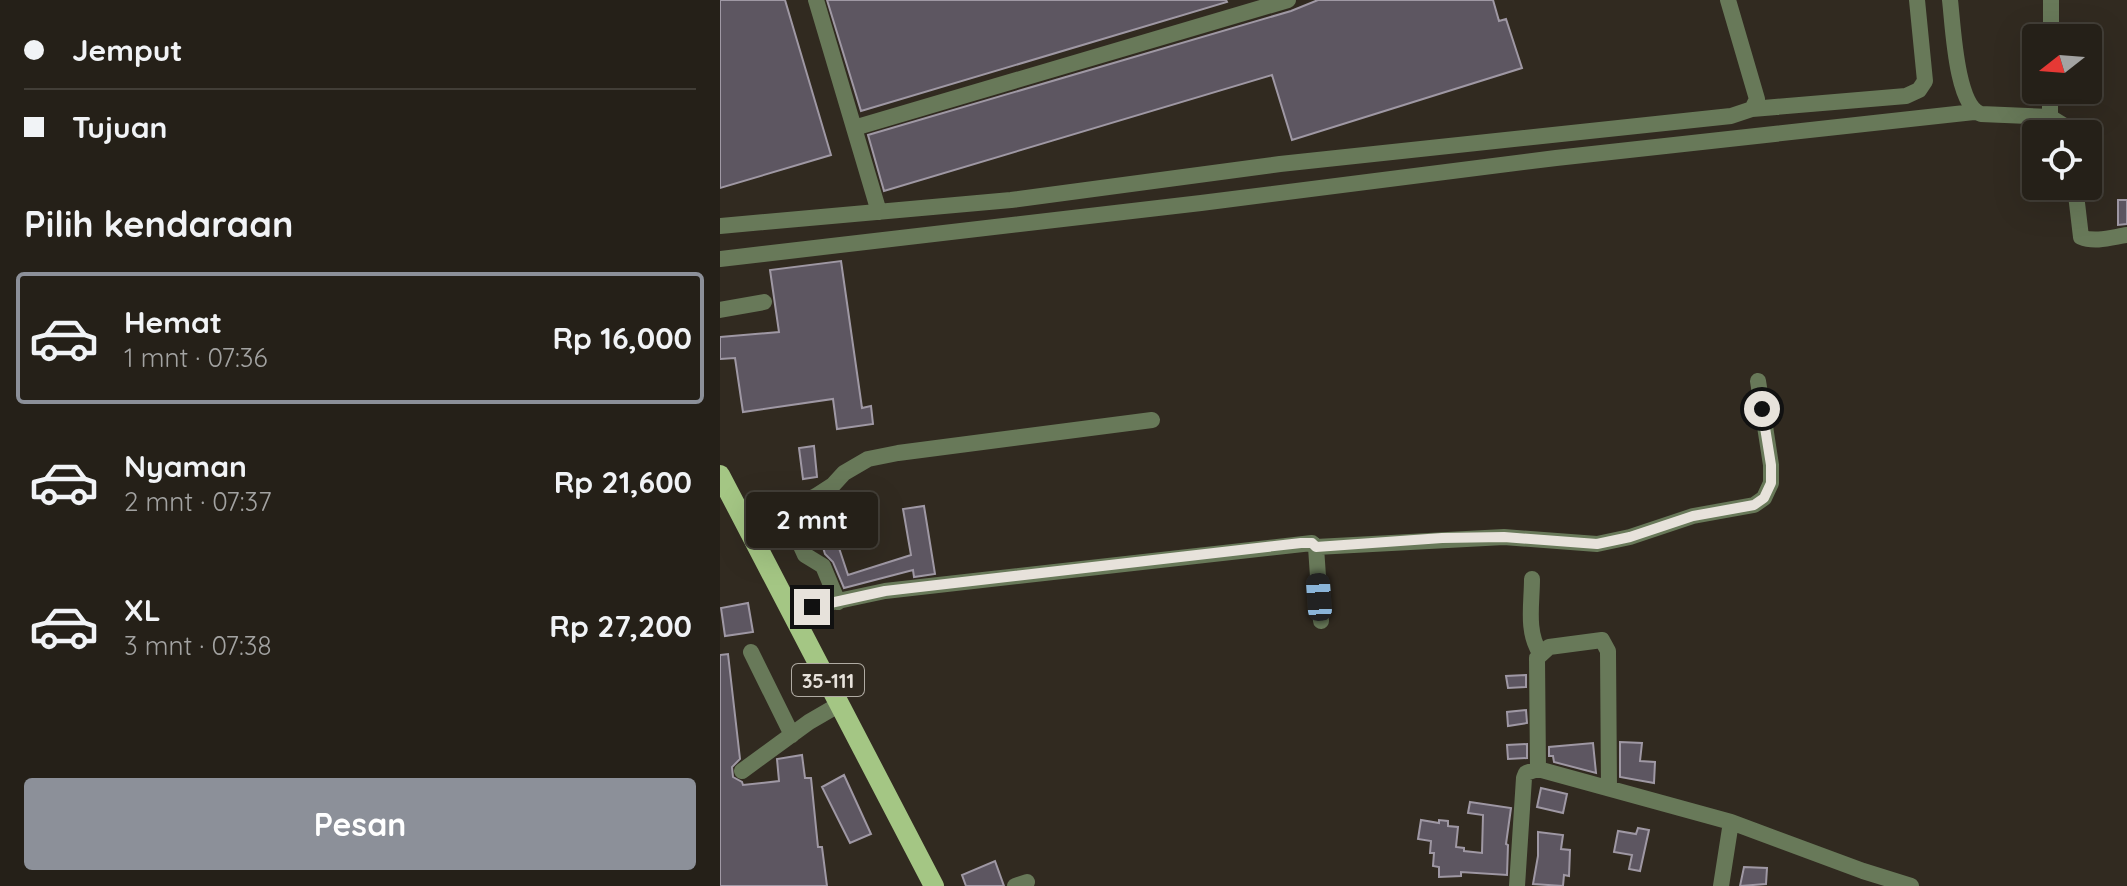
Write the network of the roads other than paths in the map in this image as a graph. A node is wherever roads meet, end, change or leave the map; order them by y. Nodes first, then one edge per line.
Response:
1 (816, 0) edge
2 (1288, 0) edge
3 (1728, 0) edge
4 (1917, 0) edge
5 (1950, 0) edge
6 (2051, 0) edge
7 (2051, 24) edge
8 (2050, 104) edge
9 (1752, 109) junction
10 (1974, 112) junction
11 (2050, 117) junction
12 (2055, 120) edge
13 (854, 128) junction
14 (2077, 200) edge
15 (879, 212) junction
16 (720, 226) edge
17 (2127, 235) edge
18 (720, 259) edge
19 (764, 302) dead end
20 (720, 310) edge
21 (1758, 381) dead end
22 (1152, 420) dead end
23 (721, 480) edge
24 (1316, 547) junction
25 (1532, 579) dead end
26 (838, 602) junction
27 (791, 611) junction
28 (1321, 621) dead end
29 (751, 652) dead end
30 (1540, 653) junction
31 (836, 707) junction
32 (792, 735) junction
33 (1538, 769) junction
34 (742, 771) dead end
35 (1609, 788) junction
36 (1731, 822) junction
37 (1903, 885) edge
38 (934, 886) edge
39 (1517, 886) edge
40 (1721, 886) edge

1 - 13 street
2 - 13 street
3 - 9 street
4 - 9 street
5 - 10 street
6 - 7 street
8 - 11 street
9 - 15 street
10 - 11 street
10 - 18 street
11 - 12 street
13 - 15 street
14 - 17 street
15 - 16 street
19 - 20 street
21 - 24 street
22 - 26 street
23 - 27 main road, 35-111
24 - 26 street
24 - 28 street
25 - 30 street
26 - 27 street
27 - 31 main road, 35-111
29 - 32 street
30 - 33 street
30 - 35 street
31 - 32 street
31 - 38 main road, 35-111
32 - 34 street
33 - 35 street
33 - 39 street
35 - 36 street
36 - 37 street
36 - 40 street

